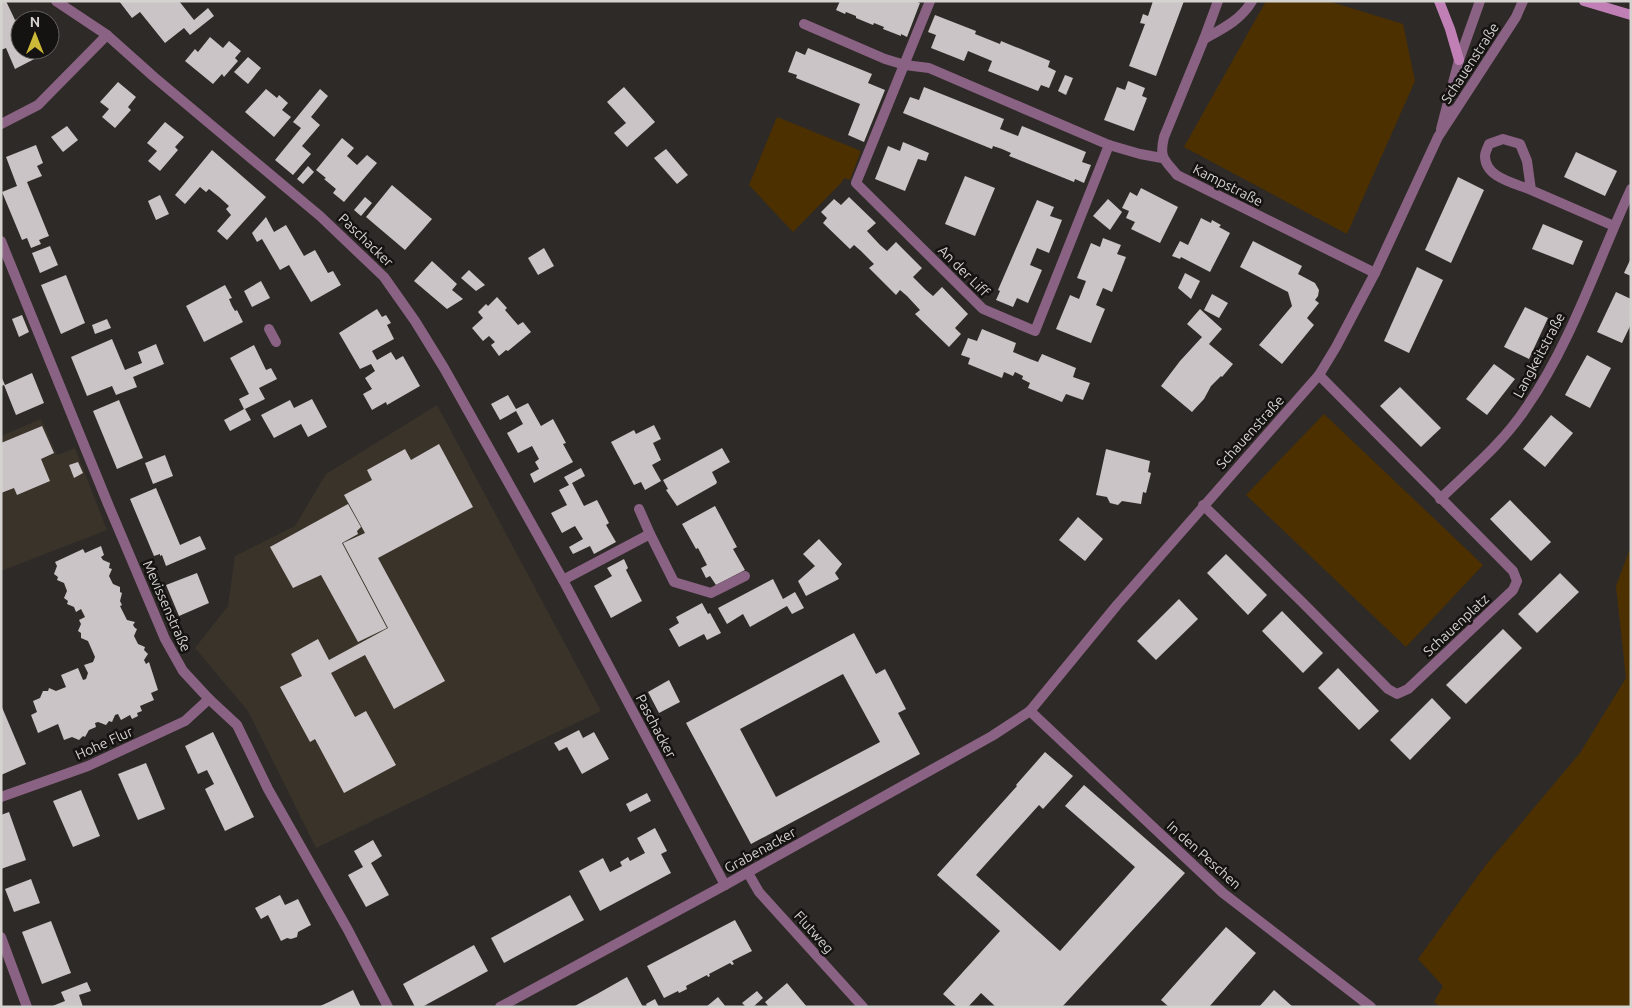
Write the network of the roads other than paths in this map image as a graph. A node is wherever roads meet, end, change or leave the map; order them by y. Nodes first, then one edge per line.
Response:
1 (56, 1) edge
2 (930, 1) edge
3 (1218, 1) edge
4 (1252, 1) edge
5 (1439, 1) edge
6 (1480, 1) edge
7 (1523, 1) edge
8 (1584, 1) edge
9 (1631, 15) edge
10 (804, 24) dead end
11 (107, 35) junction
12 (1204, 39) junction
13 (1459, 60) junction
14 (905, 65) junction
15 (1, 124) edge
16 (1438, 138) junction
17 (1109, 145) junction
18 (1162, 158) junction
19 (1631, 189) edge
20 (1531, 190) junction
21 (1614, 226) junction
22 (1, 242) edge
23 (1374, 273) junction
24 (269, 329) dead end
25 (276, 342) dead end
26 (1319, 375) junction
27 (1440, 499) junction
28 (1203, 505) junction
29 (639, 509) dead end
30 (650, 534) junction
31 (745, 576) dead end
32 (563, 580) junction
33 (209, 699) junction
34 (1030, 711) junction
35 (1, 796) edge
36 (748, 873) junction
37 (725, 885) junction
38 (1, 937) edge
39 (27, 1007) edge
40 (388, 1007) edge
41 (500, 1007) edge
42 (863, 1007) edge
43 (1371, 1007) edge

1 - 11 street, Paschacker
2 - 14 street, An der Liff
3 - 12 street
4 - 12 street
5 - 13 main road
6 - 13 street, Schauenstraße
7 - 16 street, Schauenstraße
8 - 9 main road
10 - 14 street
11 - 15 street
11 - 32 street, Paschacker
12 - 18 street
13 - 16 street, Schauenstraße
14 - 17 street
14 - 17 street, An der Liff
16 - 23 street, Schauenstraße
17 - 18 street
18 - 23 street, Kampstraße
19 - 21 street, Langkeitstraße
20 - 20 street
20 - 21 street
21 - 27 street, Langkeitstraße
22 - 33 street, Mevissenstraße
23 - 26 street, Schauenstraße
24 - 25 street
26 - 27 street, Schauenplatz
26 - 28 street, Schauenstraße
27 - 28 street, Schauenplatz
28 - 34 street, Schauenstraße
29 - 30 street
30 - 31 street
30 - 32 street
32 - 37 street, Paschacker
33 - 35 street, Hohe Flur
33 - 40 street, Mevissenstraße
34 - 36 street, Grabenacker
34 - 43 street, In den Peschen
36 - 37 street, Grabenacker
36 - 42 street, Flutweg
37 - 41 street, Grabenacker
38 - 39 street

